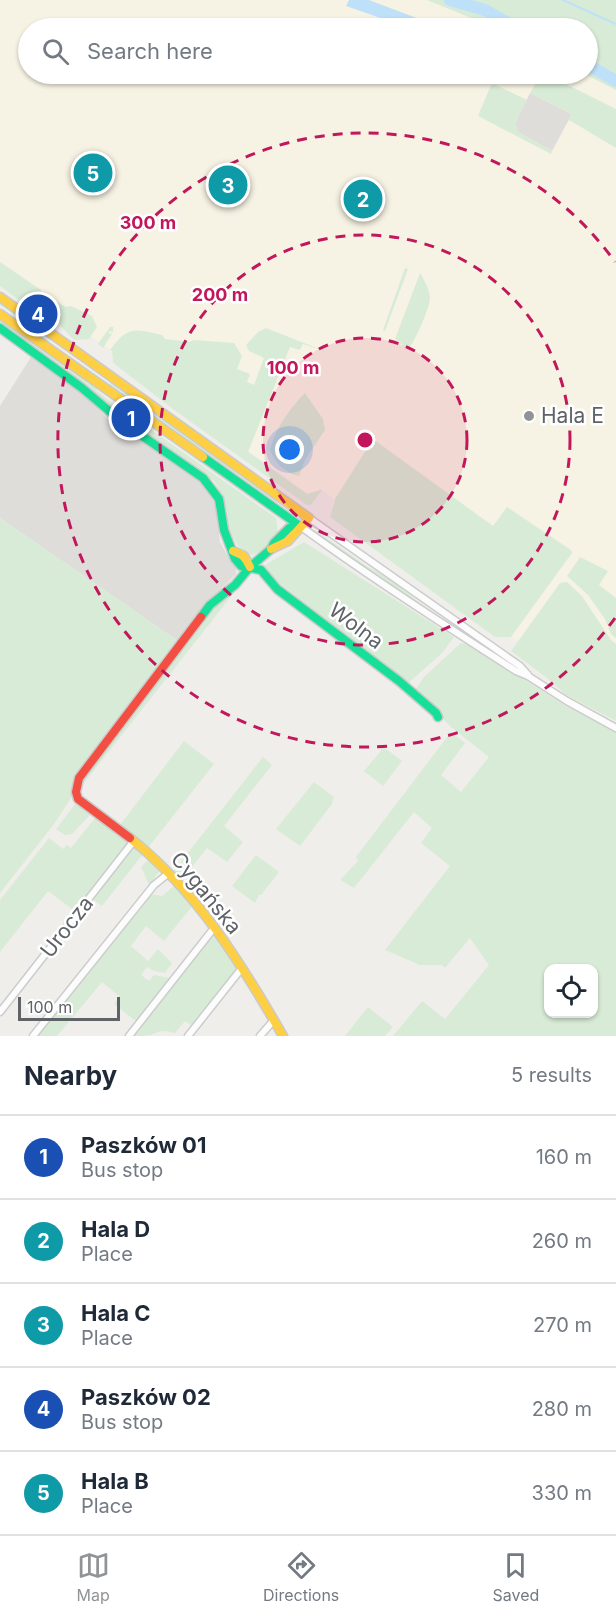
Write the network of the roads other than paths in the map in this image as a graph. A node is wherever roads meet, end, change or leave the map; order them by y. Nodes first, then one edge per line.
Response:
1 (0, 297) edge
2 (0, 314) edge
3 (0, 328) edge
4 (309, 518) junction
5 (300, 526) junction
6 (250, 567) junction
7 (528, 675) junction
8 (438, 717) dead end
9 (616, 728) edge
10 (133, 842) junction
11 (169, 873) junction
12 (214, 928) junction
13 (242, 968) junction
14 (0, 1012) edge
15 (274, 1020) junction
16 (33, 1036) edge
17 (129, 1036) edge
18 (188, 1036) edge
19 (260, 1036) edge
20 (283, 1036) edge

1 - 4 street
2 - 5 street
3 - 6 street, Wolna
4 - 5 street
4 - 7 street
5 - 6 street
5 - 7 street
6 - 8 street, Wolna
6 - 10 street, Cygańska
7 - 9 street
10 - 11 street, Cygańska
10 - 14 street, Urocza
11 - 12 street, Cygańska
11 - 16 street
12 - 13 street, Cygańska
12 - 17 street
13 - 15 street, Cygańska
13 - 18 street
15 - 19 street
15 - 20 street, Cygańska

